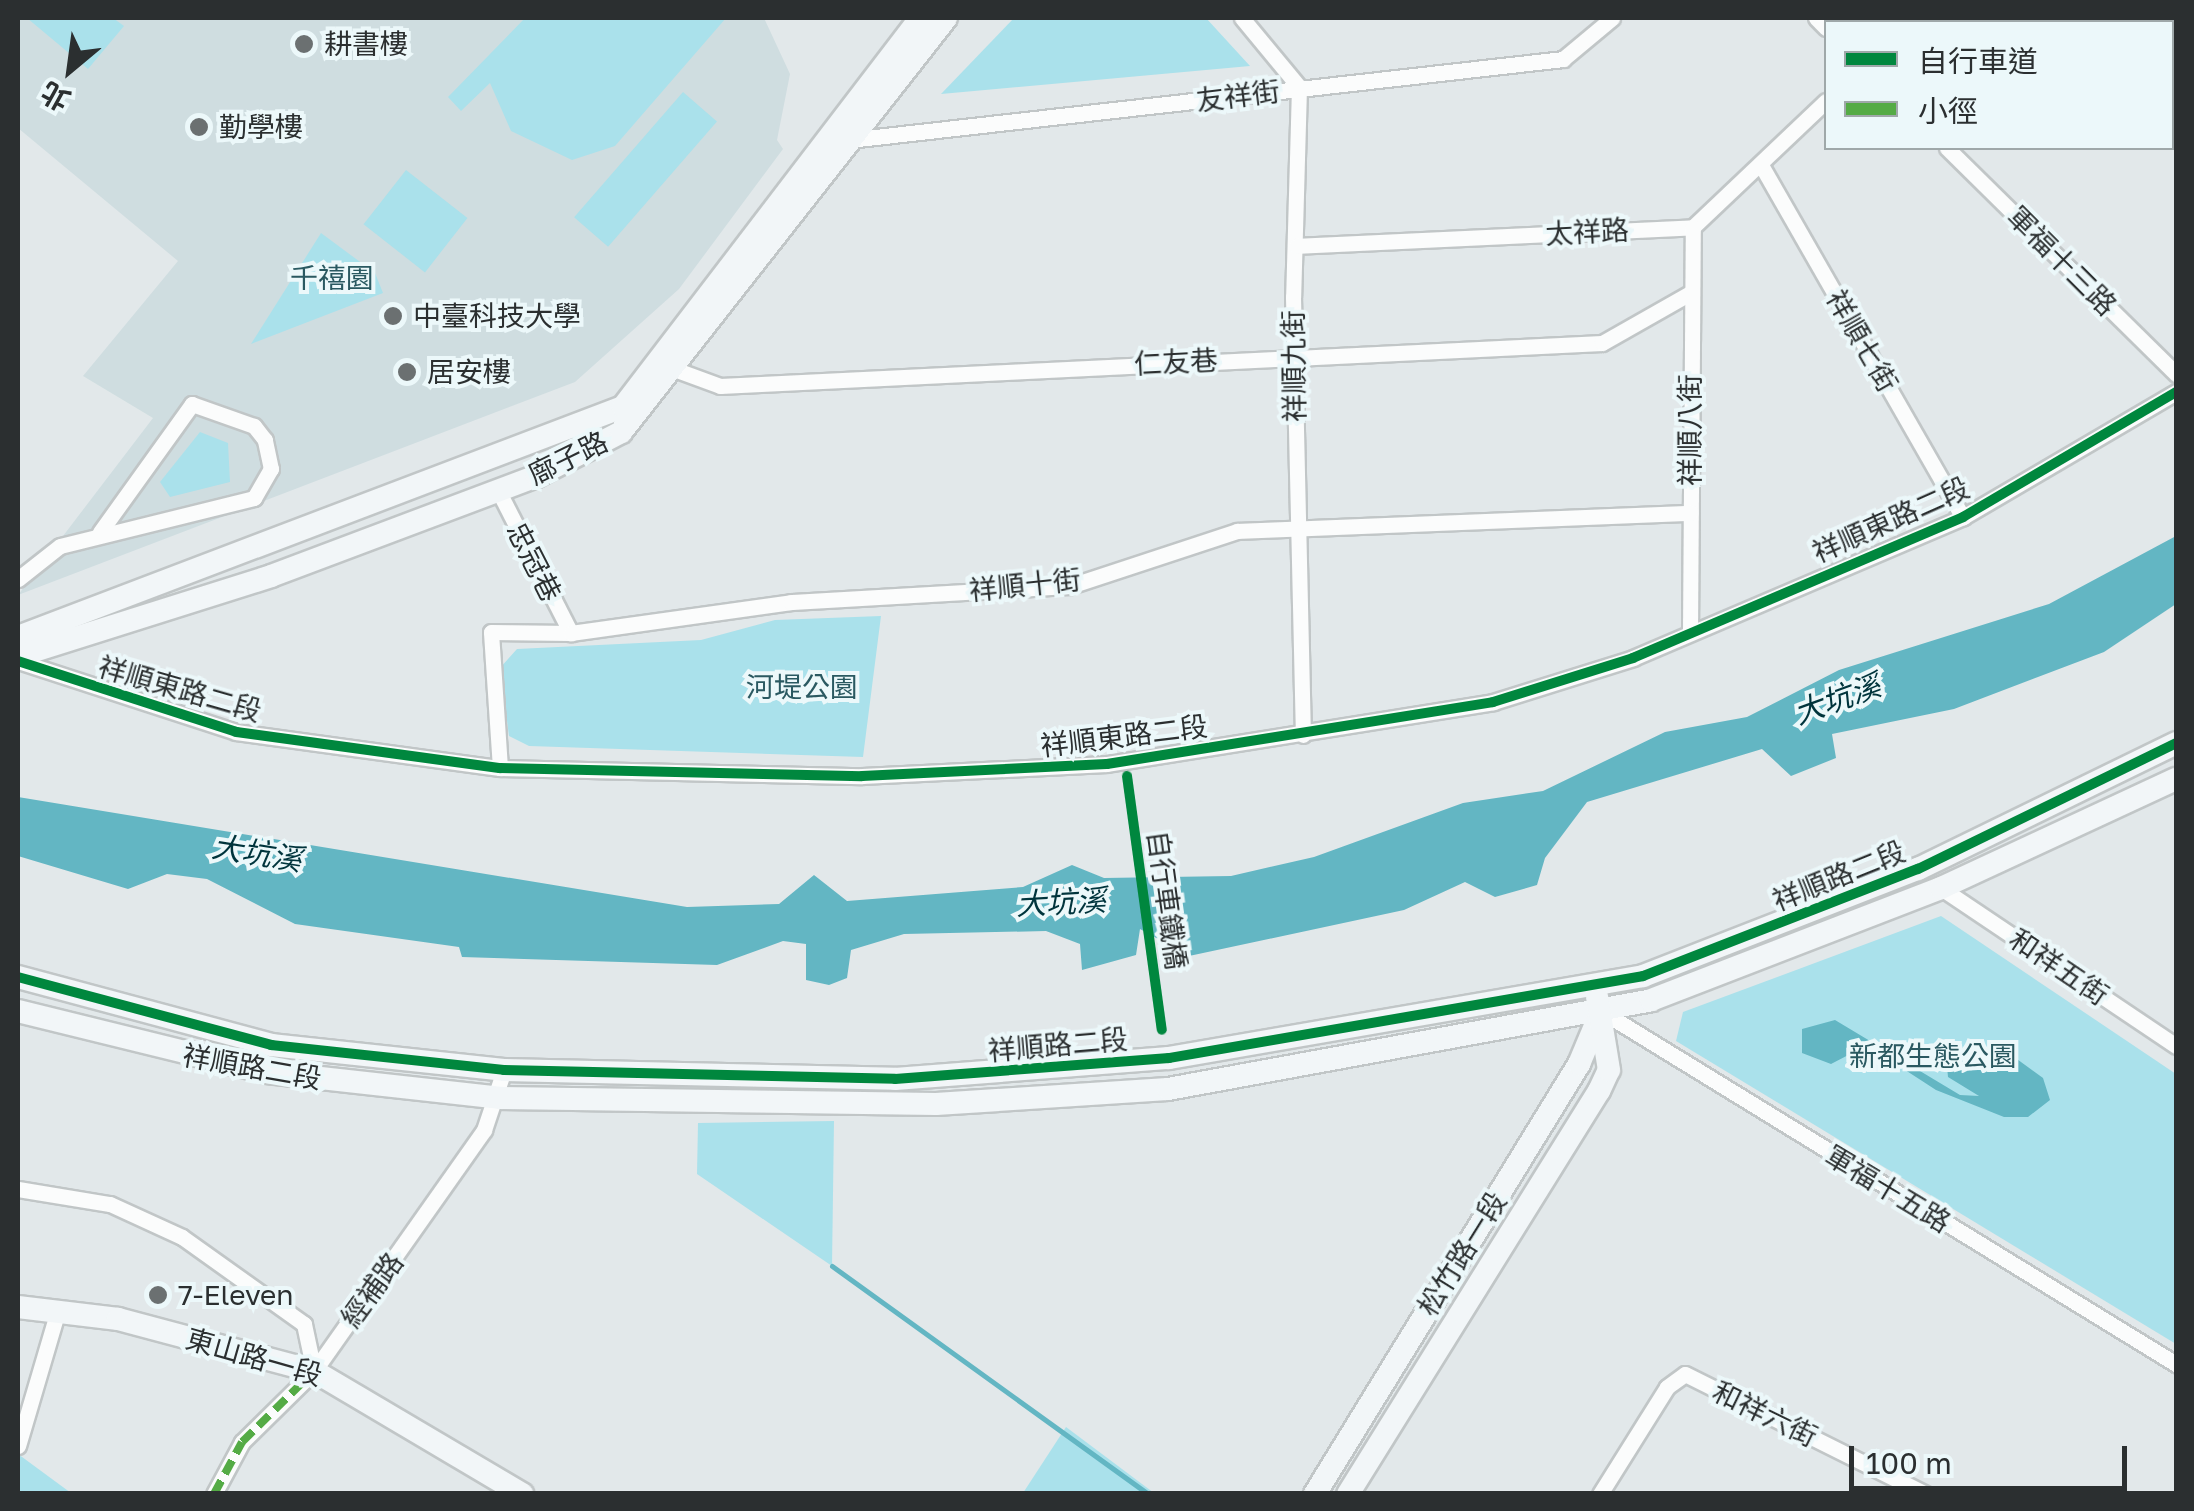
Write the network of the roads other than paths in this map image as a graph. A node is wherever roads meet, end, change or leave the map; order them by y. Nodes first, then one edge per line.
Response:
1 (920, 18) edge
2 (946, 18) edge
3 (1242, 18) edge
4 (1612, 18) edge
5 (1299, 88) junction
6 (1824, 102) edge
7 (850, 140) junction
8 (1949, 150) edge
9 (1761, 165) junction
10 (1692, 227) junction
11 (1296, 246) junction
12 (1690, 293) junction
13 (1294, 356) junction
14 (665, 366) junction
15 (2176, 374) edge
16 (2176, 392) edge
17 (498, 490) junction
18 (1691, 513) junction
19 (1963, 516) junction
20 (1299, 530) junction
21 (100, 532) junction
22 (18, 579) edge
23 (1690, 632) junction
24 (571, 634) junction
25 (18, 637) edge
26 (18, 658) edge
27 (1303, 734) junction
28 (2176, 742) edge
29 (500, 768) junction
30 (2176, 779) edge
31 (1941, 888) junction
32 (18, 978) edge
33 (1594, 988) junction
34 (18, 1010) edge
35 (1601, 1011) junction
36 (2176, 1046) edge
37 (504, 1070) junction
38 (500, 1098) junction
39 (18, 1188) edge
40 (18, 1307) edge
41 (58, 1310) junction
42 (2176, 1364) edge
43 (314, 1370) junction
44 (18, 1446) edge
45 (1318, 1493) edge
46 (214, 1494) edge
47 (522, 1494) edge
48 (1348, 1494) edge
49 (1600, 1494) edge
50 (1926, 1494) edge

1 - 14 street, 廍子路
2 - 7 street, 廍子路
3 - 5 street
4 - 5 street, 友祥街
5 - 7 street, 友祥街
5 - 11 street, 祥順九街
6 - 9 street
7 - 14 street, 廍子路
8 - 15 street, 軍福十三路
9 - 10 street
9 - 19 street, 祥順七街
10 - 11 street, 太祥路
10 - 12 street, 祥順八街
11 - 13 street, 祥順九街
12 - 13 street, 仁友巷
12 - 18 street, 祥順八街
13 - 14 street, 仁友巷
13 - 20 street, 祥順九街
14 - 17 street, 廍子路
14 - 25 street, 廍子路
16 - 19 street, 祥順東路二段
17 - 24 street, 忠冠巷
17 - 26 street, 廍子路
18 - 20 street, 祥順十街
18 - 23 street, 祥順八街
19 - 23 street, 祥順東路二段
20 - 24 street, 祥順十街
20 - 27 street, 祥順九街
21 - 21 street
21 - 22 street
23 - 27 street, 祥順東路二段
24 - 29 street, 祥順十街
26 - 29 street, 祥順東路二段
27 - 29 street, 祥順東路二段
28 - 33 street, 祥順路二段
30 - 31 street, 祥順路二段
31 - 35 street, 祥順路二段
31 - 36 street, 和祥五街
32 - 37 street, 祥順路二段
33 - 35 street, 松竹路一段
33 - 37 street, 祥順路二段
34 - 38 street, 祥順路二段
35 - 38 street, 祥順路二段
35 - 42 street, 軍福十五路
35 - 45 street, 松竹路一段
35 - 48 street, 松竹路一段
37 - 38 street, 經補路
38 - 43 street, 經補路
39 - 43 street
40 - 41 street, 東山路一段
41 - 43 street, 東山路一段
41 - 44 street
43 - 46 street, 經補路
43 - 47 street, 東山路一段
49 - 50 street, 和祥六街

